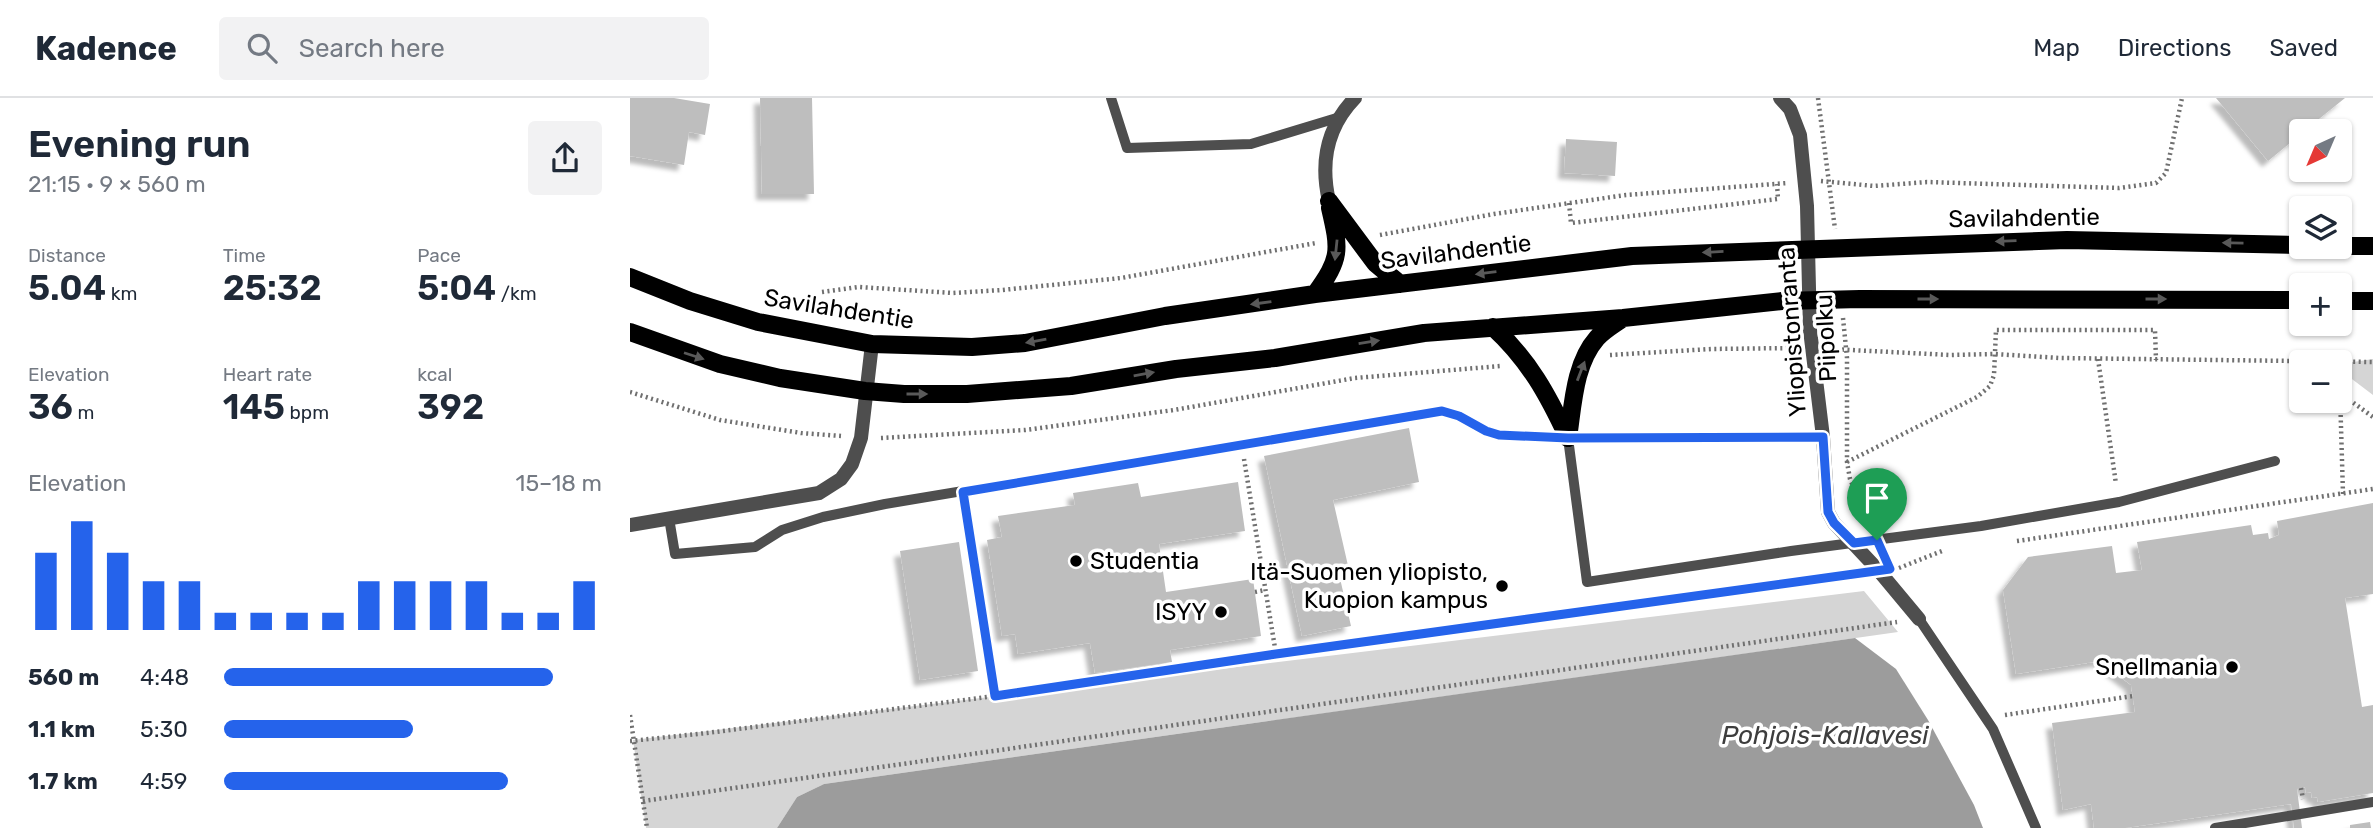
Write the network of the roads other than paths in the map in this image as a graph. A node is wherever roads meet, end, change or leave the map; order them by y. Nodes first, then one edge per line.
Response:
1 (1111, 98) edge
2 (1355, 98) edge
3 (1780, 98) edge
4 (1340, 117) junction
5 (1329, 201) junction
6 (2289, 245) edge
7 (2352, 246) edge
8 (2373, 246) edge
9 (630, 277) edge
10 (1399, 284) junction
11 (1315, 295) junction
12 (2289, 300) edge
13 (2352, 301) edge
14 (2373, 301) edge
15 (1623, 318) junction
16 (1493, 327) junction
17 (630, 332) edge
18 (872, 344) junction
19 (865, 391) junction
20 (1823, 437) junction
21 (1568, 438) junction
22 (2276, 461) dead end
23 (668, 518) junction
24 (630, 525) edge
25 (1854, 543) junction
26 (1919, 619) joint
27 (2373, 802) edge
28 (2036, 828) edge
29 (2215, 828) edge

1 - 4 lane
2 - 4 street
3 - 20 street, Yliopistonranta
4 - 5 street
5 - 10 main road
5 -> 11 main road
6 -> 10 main road, Savilahdentie
7 - 8 main road
9 - 18 main road, Savilahdentie
10 - 11 main road, Savilahdentie
11 -> 18 main road, Savilahdentie
15 -> 12 main road
13 - 14 main road
15 - 16 main road
21 -> 15 main road
19 -> 16 main road
16 - 21 main road
17 -> 19 main road
18 - 19 street
19 - 23 street
20 - 21 lane
20 - 25 street, Yliopistonranta
21 - 23 lane
21 - 25 lane
22 - 25 lane
23 - 24 street
25 - 26 street, Yliopistonranta
26 - 28 lane
27 - 29 lane

